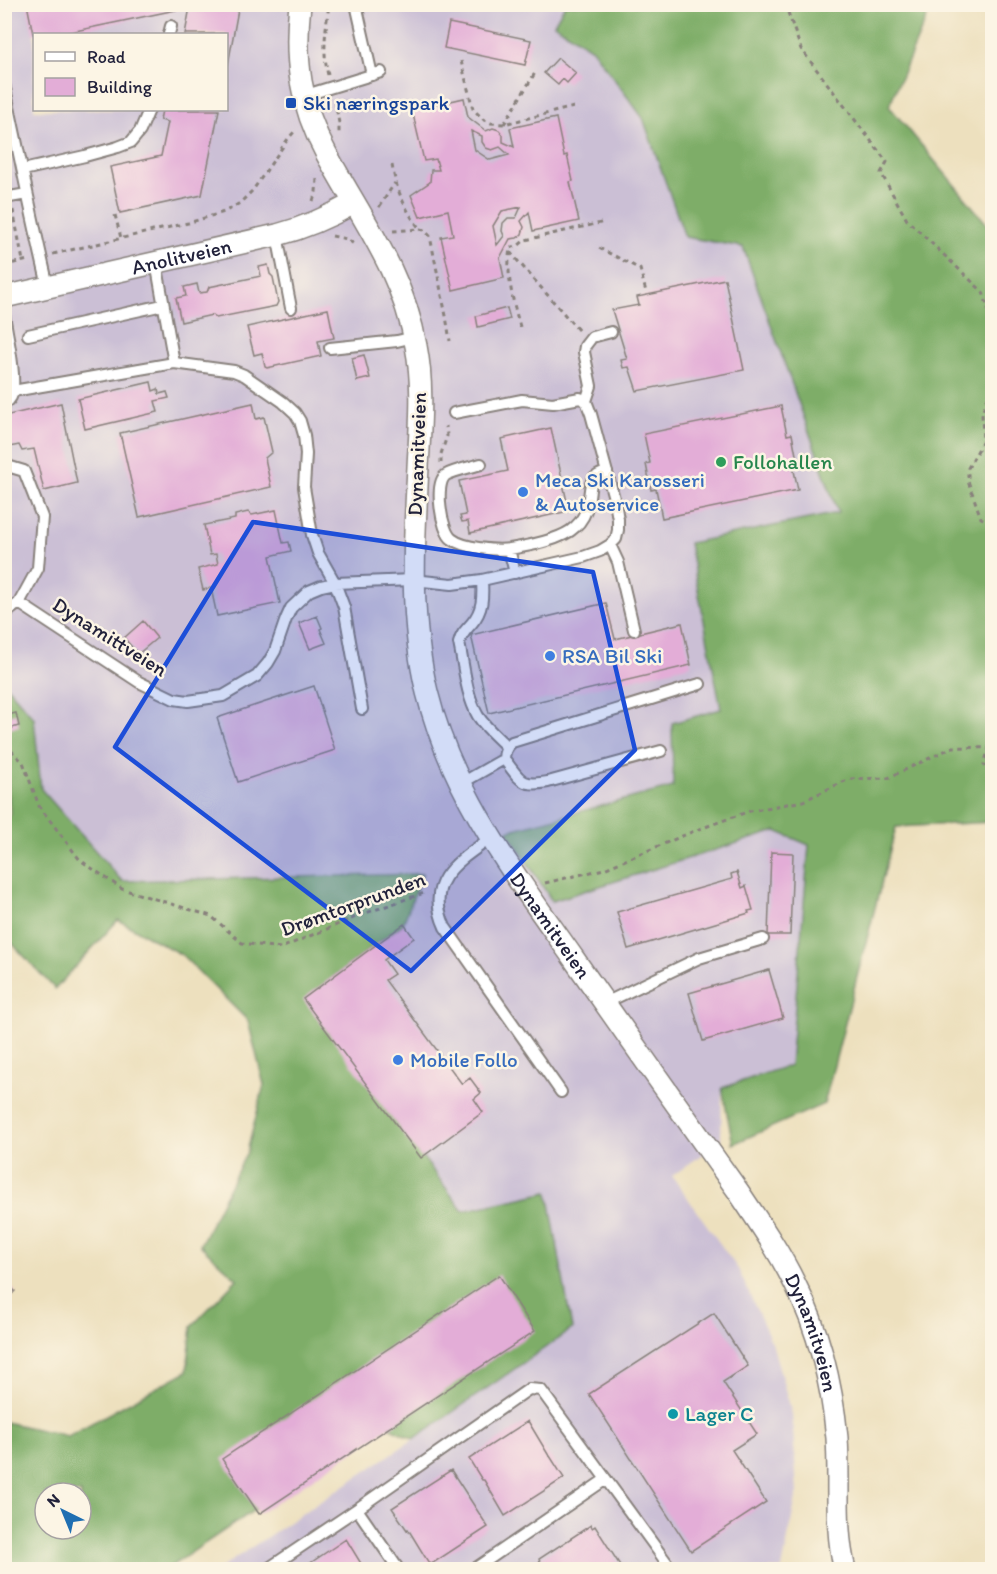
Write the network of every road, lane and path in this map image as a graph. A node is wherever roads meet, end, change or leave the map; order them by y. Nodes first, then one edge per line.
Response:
1 (300, 4) edge
2 (357, 4) edge
3 (785, 4) edge
4 (461, 61) dead end
5 (535, 73) dead end
6 (4, 84) edge
7 (303, 96) junction
8 (578, 106) dead end
9 (149, 111) edge
10 (504, 123) junction
11 (304, 125) junction
12 (392, 165) dead end
13 (23, 170) junction
14 (4, 172) edge
15 (395, 182) junction
16 (27, 194) junction
17 (7, 198) edge
18 (354, 203) junction
19 (378, 208) dead end
20 (115, 214) dead end
21 (605, 222) dead end
22 (420, 229) junction
23 (277, 235) junction
24 (383, 235) junction
25 (121, 238) junction
26 (599, 248) dead end
27 (509, 251) junction
28 (41, 257) junction
29 (23, 261) junction
30 (156, 262) junction
31 (4, 265) edge
32 (48, 286) junction
33 (646, 292) dead end
34 (4, 297) edge
35 (163, 305) junction
36 (291, 308) dead end
37 (4, 315) edge
38 (520, 327) dead end
39 (612, 332) dead end
40 (28, 335) dead end
41 (414, 337) junction
42 (450, 341) dead end
43 (588, 341) junction
44 (330, 348) dead end
45 (174, 363) junction
46 (13, 391) junction
47 (586, 401) junction
48 (4, 404) edge
49 (454, 413) dead end
50 (446, 426) dead end
51 (481, 464) dead end
52 (4, 465) edge
53 (607, 472) junction
54 (442, 480) junction
55 (993, 523) edge
56 (610, 545) junction
57 (509, 549) junction
58 (515, 573) junction
59 (413, 580) junction
60 (482, 580) junction
61 (335, 583) junction
62 (19, 603) junction
63 (4, 614) edge
64 (633, 630) dead end
65 (700, 684) dead end
66 (362, 709) dead end
67 (4, 744) edge
68 (507, 747) junction
69 (662, 751) dead end
70 (504, 759) junction
71 (993, 767) edge
72 (460, 784) junction
73 (491, 838) junction
74 (440, 887) junction
75 (524, 889) junction
76 (763, 939) dead end
77 (605, 1003) junction
78 (561, 1092) dead end
79 (606, 1479) junction
80 (357, 1509) junction
81 (266, 1569) edge
82 (399, 1569) edge
83 (473, 1569) edge
84 (672, 1569) edge
85 (845, 1569) edge

1 - 7 street
2 - 7 lane
3 - 55 path
4 - 10 path
5 - 10 path
6 - 13 lane
7 - 11 street
8 - 10 path
9 - 13 lane
11 - 18 street, Dynamitveien
11 - 25 path
12 - 15 path
13 - 16 lane
14 - 17 path
15 - 19 path
15 - 22 path
16 - 17 lane
16 - 28 lane
17 - 29 path
18 - 23 street, Anolitveien
18 - 24 street, Dynamitveien
20 - 25 path
21 - 27 path
22 - 24 path
22 - 42 path
23 - 30 street, Anolitveien
23 - 36 lane
24 - 41 street, Dynamitveien
25 - 28 path
26 - 33 path
27 - 38 path
27 - 43 path
28 - 29 path
28 - 32 lane
29 - 31 path
30 - 32 street, Anolitveien
30 - 35 lane
32 - 34 street, Anolitveien
35 - 40 lane
35 - 45 lane
37 - 46 lane
39 - 43 lane
41 - 44 lane
41 - 59 street, Dynamitveien
43 - 47 lane
45 - 46 lane
45 - 61 lane
46 - 48 lane
47 - 49 lane
47 - 53 lane
50 - 54 path
51 - 54 lane
52 - 62 lane, Dynamittveien
53 - 56 lane
53 - 57 lane
54 - 57 lane
56 - 58 lane, Dynamittveien
56 - 64 lane
57 - 58 lane
58 - 60 lane, Dynamittveien
59 - 60 lane, Dynamittveien
59 - 61 lane, Dynamittveien
59 - 72 street, Dynamitveien
60 - 68 lane
61 - 62 lane, Dynamittveien
61 - 66 lane
62 - 63 lane, Dynamittveien
65 - 68 lane
67 - 74 path, Drømtorprunden
68 - 70 lane
69 - 70 lane
70 - 72 lane
71 - 75 path
72 - 73 street, Dynamitveien
73 - 74 lane
73 - 75 street, Dynamitveien
74 - 78 lane
75 - 77 street, Dynamitveien
76 - 77 lane
77 - 85 street, Dynamitveien
79 - 80 lane
79 - 83 lane
79 - 84 lane
80 - 81 lane
80 - 82 lane

